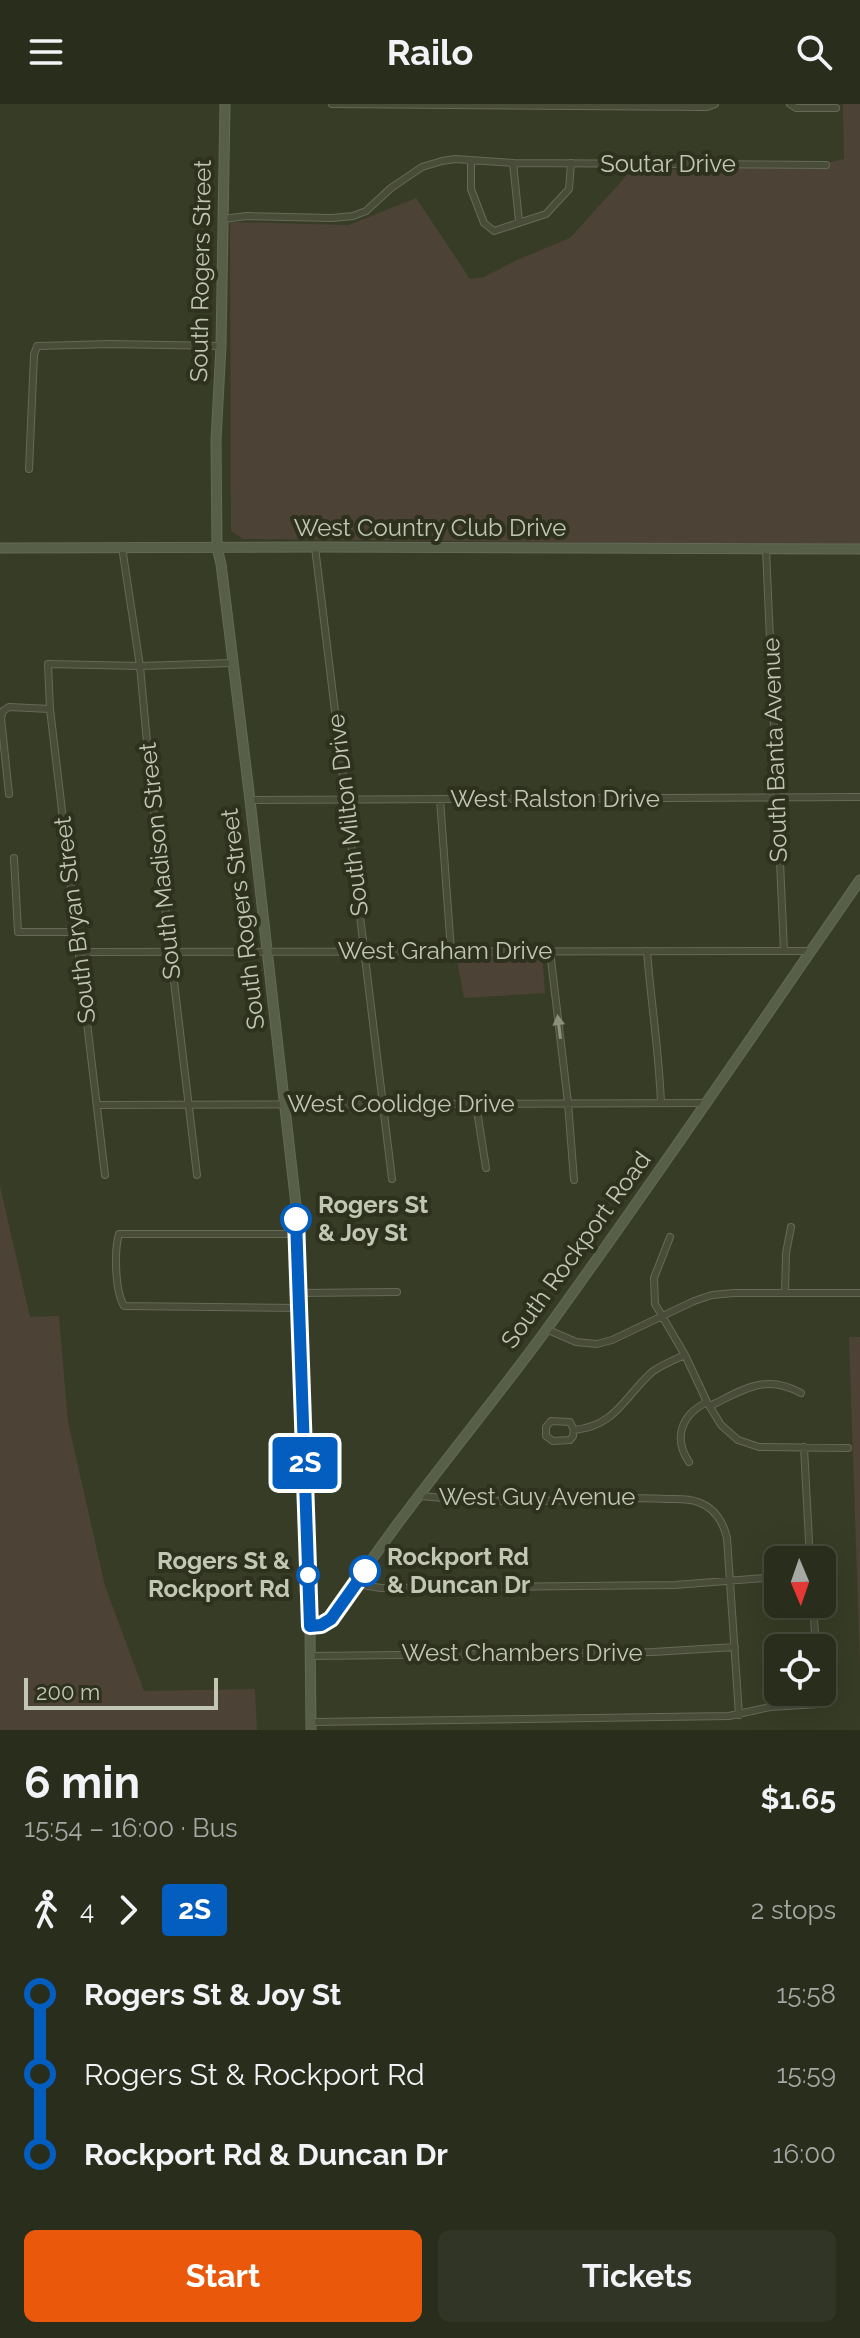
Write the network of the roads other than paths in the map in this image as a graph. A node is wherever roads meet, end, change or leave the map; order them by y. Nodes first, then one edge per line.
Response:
1 (225, 104) edge
2 (332, 104) edge
3 (715, 104) edge
4 (790, 104) edge
5 (474, 105) edge
6 (836, 108) dead end
7 (471, 161) junction
8 (513, 163) junction
9 (571, 163) junction
10 (826, 165) dead end
11 (223, 219) junction
12 (519, 221) junction
13 (221, 346) junction
14 (29, 469) dead end
15 (122, 547) junction
16 (315, 547) junction
17 (0, 548) edge
18 (217, 548) junction
19 (860, 549) edge
20 (766, 550) junction
21 (232, 663) junction
22 (140, 666) junction
23 (50, 709) junction
24 (9, 794) dead end
25 (860, 797) edge
26 (776, 798) junction
27 (346, 799) junction
28 (440, 799) junction
29 (250, 800) junction
30 (14, 858) dead end
31 (860, 880) edge
32 (77, 932) junction
33 (170, 951) junction
34 (267, 951) junction
35 (364, 951) junction
36 (451, 951) junction
37 (550, 951) junction
38 (647, 951) junction
39 (784, 951) junction
40 (811, 951) junction
41 (80, 952) junction
42 (383, 1103) junction
43 (568, 1103) junction
44 (661, 1103) junction
45 (705, 1103) junction
46 (285, 1104) junction
47 (476, 1104) junction
48 (97, 1105) junction
49 (189, 1105) junction
50 (486, 1168) dead end
51 (105, 1175) dead end
52 (197, 1175) dead end
53 (392, 1179) dead end
54 (574, 1180) dead end
55 (791, 1227) dead end
56 (297, 1234) junction
57 (670, 1237) dead end
58 (397, 1292) dead end
59 (299, 1293) junction
60 (785, 1293) junction
61 (860, 1293) edge
62 (300, 1308) junction
63 (663, 1316) junction
64 (546, 1329) junction
65 (685, 1355) junction
66 (801, 1393) dead end
67 (708, 1404) junction
68 (574, 1430) junction
69 (804, 1447) junction
70 (848, 1448) dead end
71 (689, 1462) dead end
72 (421, 1496) junction
73 (809, 1546) edge
74 (764, 1578) edge
75 (730, 1581) junction
76 (356, 1584) junction
77 (310, 1626) junction
78 (735, 1647) junction
79 (310, 1656) junction
80 (787, 1706) edge
81 (739, 1715) junction
82 (311, 1726) edge

1 - 11 street, South Rogers Street
2 - 5 street
3 - 5 street
4 - 6 street
7 - 8 street
7 - 11 street
7 - 12 street, Soutar Drive
8 - 9 street
8 - 12 street
9 - 10 street, Soutar Drive
9 - 12 street, Soutar Drive
11 - 13 street, South Rogers Street
13 - 14 street
13 - 18 street, South Rogers Street
15 - 17 street, West Country Club Drive
15 - 18 street, West Country Club Drive
15 - 22 street, South Madison Street
16 - 18 street, West Country Club Drive
16 - 20 street, West Country Club Drive
16 - 27 street, South Milton Drive
18 - 21 street, South Rogers Street
19 - 20 street, West Country Club Drive
20 - 26 street, South Banta Avenue
21 - 22 street
21 - 29 street, South Rogers Street
22 - 23 street, South Bryan Street
22 - 33 street, South Madison Street
23 - 24 street
23 - 32 street, South Bryan Street
25 - 26 street, West Ralston Drive
26 - 28 street, West Ralston Drive
26 - 39 street, South Banta Avenue
27 - 28 street, West Ralston Drive
27 - 29 street, West Ralston Drive
27 - 35 street, South Milton Drive
28 - 36 street
29 - 34 street, South Rogers Street
30 - 32 street
31 - 40 street, South Rockport Road
32 - 41 street, South Bryan Street
33 - 34 street, West Graham Drive
33 - 41 street, West Graham Drive
33 - 49 street, South Madison Street
34 - 35 street, West Graham Drive
34 - 46 street, South Rogers Street
35 - 36 street, West Graham Drive
35 - 42 street, South Milton Drive
36 - 37 street, West Graham Drive
37 - 38 street, West Graham Drive
43 -> 37 street
38 - 39 street, West Graham Drive
38 - 44 street
39 - 40 street, West Graham Drive
40 - 45 street, South Rockport Road
41 - 48 street, South Bryan Street
42 - 46 street, West Coolidge Drive
42 - 47 street, West Coolidge Drive
42 - 53 street, South Milton Drive
43 - 44 street, West Coolidge Drive
43 - 47 street, West Coolidge Drive
43 - 54 street
44 - 45 street, West Coolidge Drive
45 - 64 street, South Rockport Road
46 - 49 street, West Coolidge Drive
46 - 56 street, South Rogers Street
47 - 50 street
48 - 49 street, West Coolidge Drive
48 - 51 street, South Bryan Street
49 - 52 street, South Madison Street
55 - 60 street
56 - 59 street, South Rogers Street
56 - 62 street
57 - 63 street
58 - 59 street
59 - 62 street, South Rogers Street
60 - 61 street
60 - 63 street
62 - 77 street, South Rogers Street
63 - 64 street
63 - 65 street
64 - 72 street, South Rockport Road
65 - 67 street
65 - 68 street
66 - 67 street
67 - 69 street
67 - 71 street
68 - 68 street
69 - 70 street
69 - 73 street
72 - 75 street, West Guy Avenue
72 - 76 street, South Rockport Road
74 - 75 street
75 - 76 street
75 - 78 street, West Guy Avenue
76 - 77 street, South Rockport Road
77 - 79 street, South Rogers Street
78 - 79 street, West Chambers Drive
78 - 81 street, West Guy Avenue
79 - 82 street, South Rogers Street
80 - 81 street
81 - 82 street

